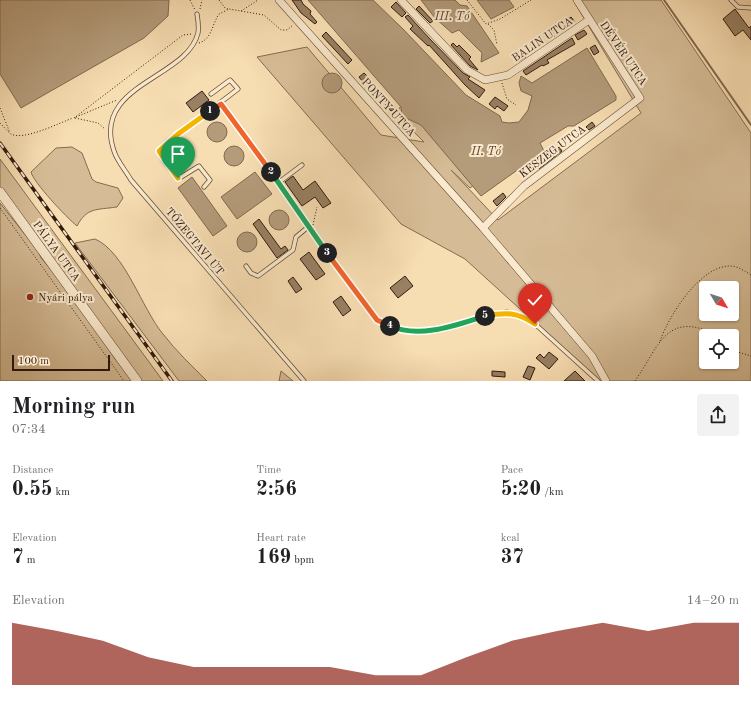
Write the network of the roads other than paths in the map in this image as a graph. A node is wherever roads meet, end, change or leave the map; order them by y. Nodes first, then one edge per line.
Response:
1 (279, 0) edge
2 (401, 0) edge
3 (577, 0) edge
4 (731, 0) edge
5 (751, 8) edge
6 (197, 14) road end
7 (589, 20) junction
8 (211, 94) dead end
9 (640, 98) joint
10 (221, 104) junction
11 (302, 165) dead end
12 (278, 183) junction
13 (204, 187) dead end
14 (0, 192) edge
15 (308, 227) junction
16 (483, 228) junction
17 (246, 266) dead end
18 (137, 381) edge
19 (304, 381) edge
20 (598, 381) edge
21 (606, 381) edge

1 - 16 street, PONTY UTCA
2 - 7 street, BALIN UTCA
3 - 7 street, DÉVÉR UTCA
4 - 5 lane
6 - 19 lane, TŐZEGTAVI ÚT
7 - 9 street, DÉVÉR UTCA
8 - 10 lane
9 - 16 street, KESZEG UTCA
10 - 12 lane
10 - 13 lane
11 - 12 lane
12 - 15 lane
14 - 18 street, PÁLYA UTCA
15 - 17 lane
15 - 20 lane
16 - 21 street, PONTY UTCA

